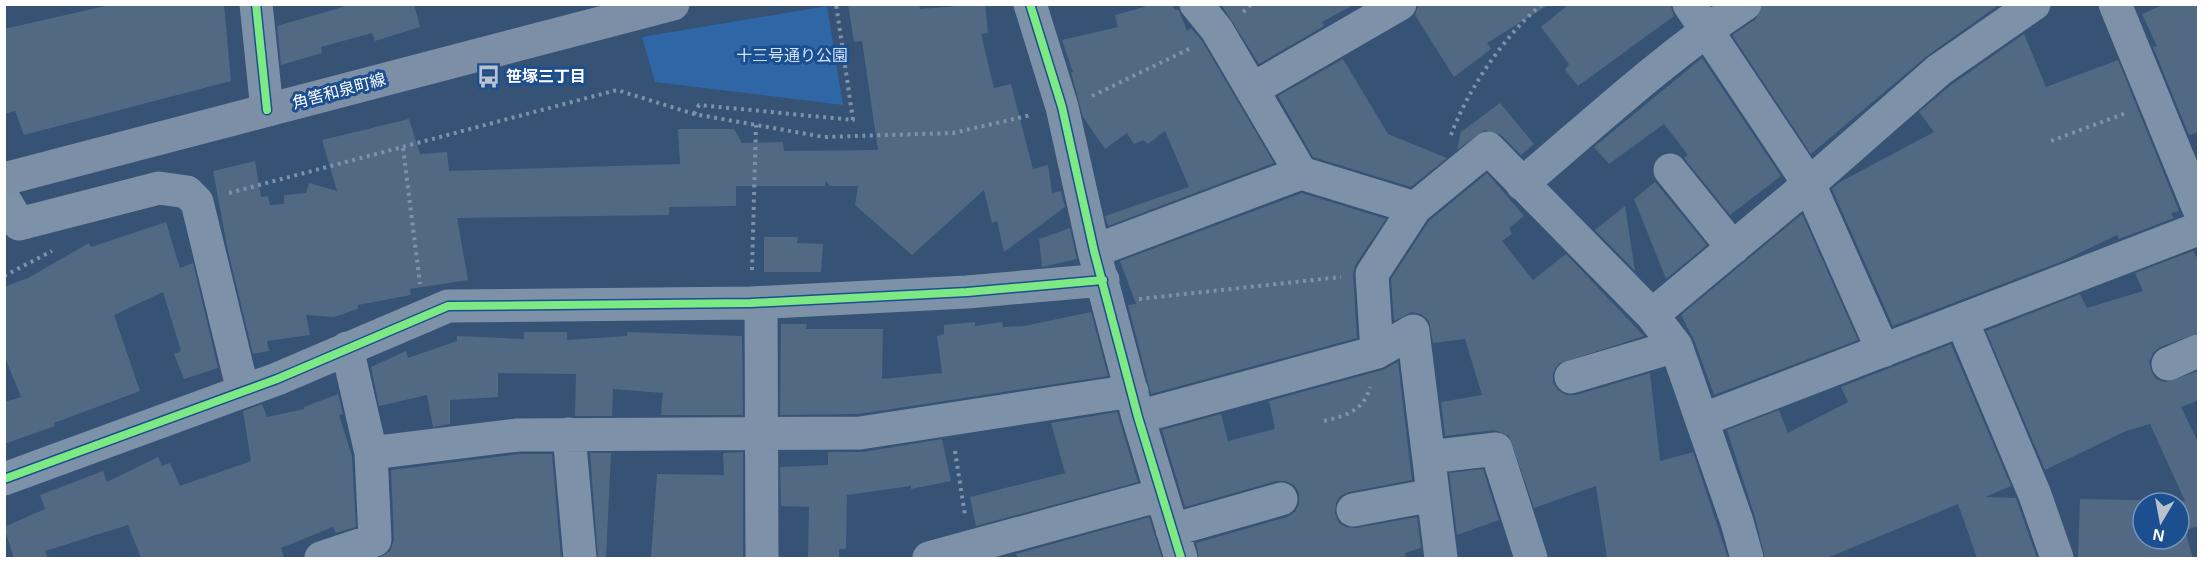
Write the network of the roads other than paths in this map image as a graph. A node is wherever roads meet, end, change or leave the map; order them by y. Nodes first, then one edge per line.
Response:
1 (256, 4) edge
2 (673, 4) edge
3 (1196, 4) edge
4 (1400, 4) edge
5 (1745, 4) edge
6 (2034, 4) edge
7 (2115, 4) edge
8 (1041, 5) edge
9 (1698, 17) edge
10 (1253, 89) junction
11 (267, 110) junction
12 (1670, 170) dead end
13 (1301, 173) junction
14 (4, 179) edge
15 (1522, 184) junction
16 (1809, 184) junction
17 (4, 200) edge
18 (2199, 207) edge
19 (1415, 208) junction
20 (2199, 229) edge
21 (1733, 248) junction
22 (1102, 277) junction
23 (756, 303) junction
24 (1652, 315) junction
25 (1962, 321) junction
26 (1676, 346) junction
27 (347, 348) junction
28 (1883, 351) junction
29 (2199, 351) edge
30 (1377, 352) junction
31 (2168, 364) dead end
32 (1571, 377) dead end
33 (243, 391) junction
34 (1135, 404) junction
35 (1702, 420) junction
36 (763, 432) junction
37 (569, 434) junction
38 (371, 453) junction
39 (1429, 457) junction
40 (4, 479) edge
41 (1160, 495) junction
42 (1433, 495) junction
43 (1281, 499) dead end
44 (1353, 510) dead end
45 (1176, 544) edge
46 (321, 558) edge
47 (580, 558) edge
48 (762, 558) edge
49 (929, 558) edge
50 (1441, 558) edge
51 (1531, 558) edge
52 (1747, 558) edge
53 (2057, 558) edge

1 - 11 street
2 - 11 main road, 角筈和泉町線
3 - 10 street
4 - 10 street
5 - 9 street
6 - 16 street
7 - 18 street
8 - 22 street
9 - 15 street
9 - 16 street
10 - 13 street
11 - 14 main road, 角筈和泉町線
12 - 21 street
13 - 19 street
13 - 22 street
15 - 19 street
15 - 24 street
16 - 21 street
16 - 28 street
17 - 33 street
19 - 30 street
20 - 25 street
21 - 24 street
22 - 23 street
22 - 34 street
23 - 27 street
23 - 36 street
24 - 26 street
25 - 28 street
25 - 53 street
26 - 32 street
26 - 35 street
27 - 33 street
27 - 38 street
28 - 35 street
29 - 31 street
30 - 34 street
30 - 39 street
33 - 40 street
34 - 36 street
34 - 41 street
35 - 52 street
36 - 37 street
36 - 48 street
37 - 38 street
37 - 47 street
38 - 46 street
39 - 42 street
39 - 51 street
41 - 45 street
41 - 49 street
42 - 44 street
42 - 50 street
43 - 45 street

